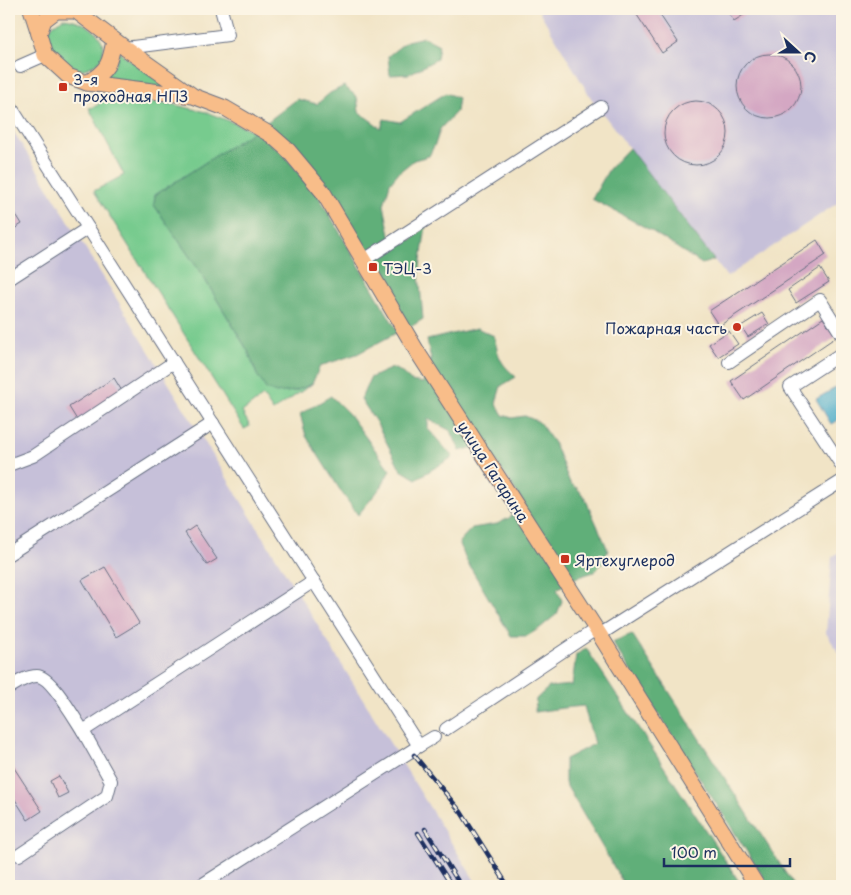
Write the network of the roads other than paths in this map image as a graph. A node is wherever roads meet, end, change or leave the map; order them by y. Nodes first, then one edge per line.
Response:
1 (31, 9) edge
2 (221, 9) edge
3 (75, 10) edge
4 (39, 34) junction
5 (119, 44) junction
6 (45, 55) junction
7 (20, 66) dead end
8 (87, 83) junction
9 (193, 96) junction
10 (9, 104) edge
11 (601, 107) dead end
12 (88, 228) junction
13 (364, 260) junction
14 (9, 279) edge
15 (842, 335) edge
16 (842, 353) edge
17 (174, 362) junction
18 (728, 362) dead end
19 (213, 423) junction
20 (9, 465) edge
21 (842, 466) edge
22 (842, 482) edge
23 (9, 554) edge
24 (314, 581) junction
25 (597, 632) junction
26 (9, 688) edge
27 (446, 729) dead end
28 (83, 731) junction
29 (434, 737) dead end
30 (419, 746) junction
31 (19, 855) dead end
32 (204, 885) edge
33 (757, 886) edge

1 - 4 main road
2 - 5 street
3 - 4 main road, улица Гагарина
3 - 5 main road, улица Гагарина
4 - 6 main road
5 - 8 main road
5 - 9 main road, улица Гагарина
6 - 7 street
6 - 8 main road, улица Гагарина
8 - 9 main road, улица Гагарина
9 - 13 main road, улица Гагарина
10 - 12 street
11 - 13 street
12 - 14 street
12 - 17 street
13 - 25 main road, улица Гагарина
15 - 18 street
16 - 21 street
17 - 19 street
17 - 20 street
19 - 23 street
19 - 24 street
22 - 25 street
24 - 28 street
24 - 30 street
25 - 27 street
25 - 33 main road, улица Гагарина
26 - 28 street
28 - 31 street
29 - 30 street
30 - 32 street

